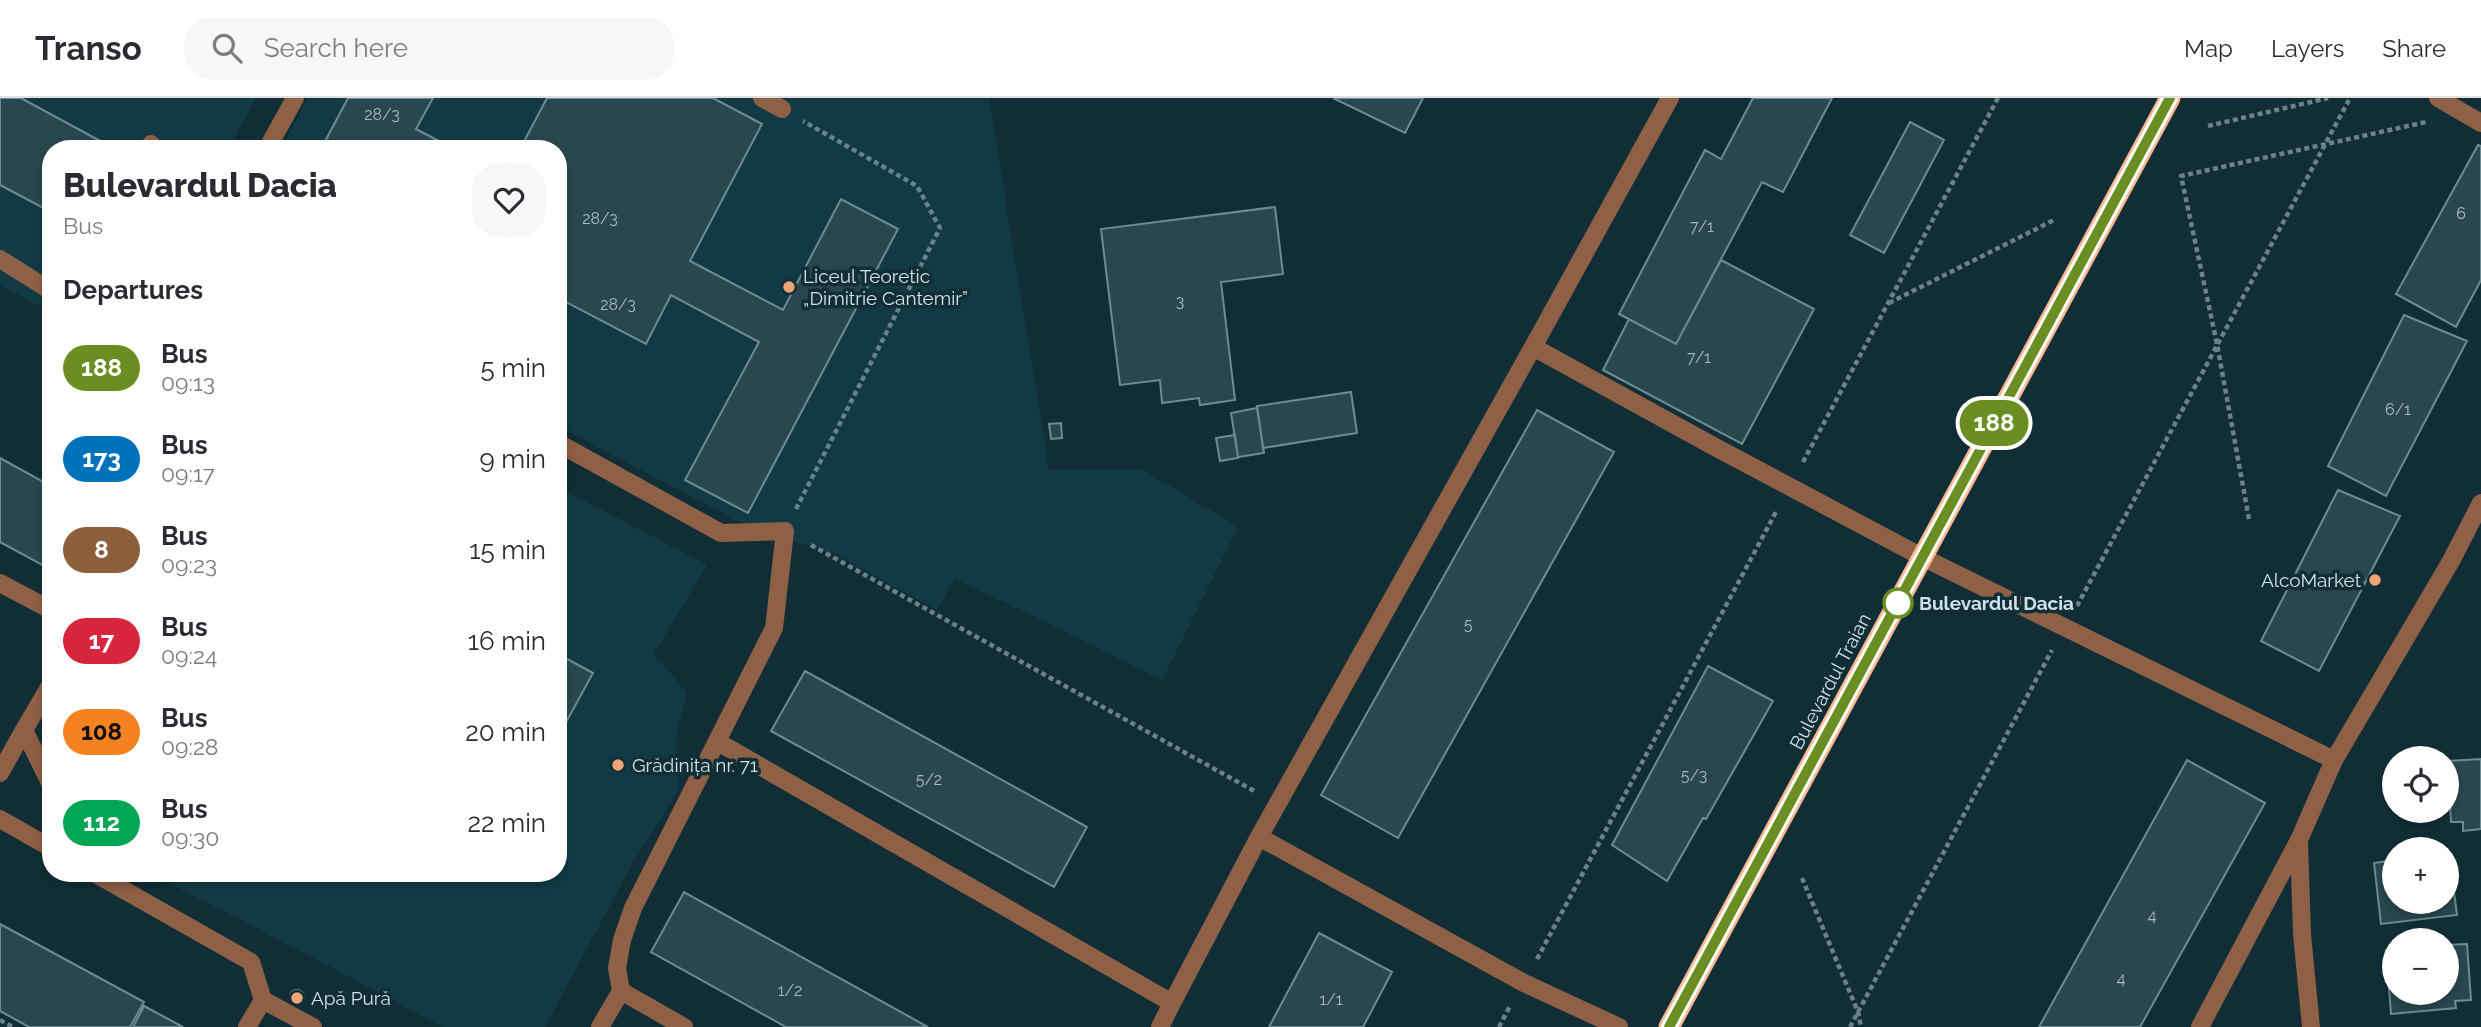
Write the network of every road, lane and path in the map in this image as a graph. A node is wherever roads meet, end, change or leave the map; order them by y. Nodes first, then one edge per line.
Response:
1 (295, 98) edge
2 (762, 98) edge
3 (1670, 98) edge
4 (1998, 98) edge
5 (2170, 98) edge
6 (2328, 98) edge
7 (2350, 98) edge
8 (2438, 98) edge
9 (782, 109) joint
10 (2464, 114) junction
11 (2481, 123) edge
12 (2207, 126) dead end
13 (272, 140) edge
14 (2325, 144) junction
15 (2054, 220) dead end
16 (0, 259) edge
17 (42, 285) edge
18 (1886, 304) junction
19 (2217, 344) junction
20 (1533, 346) junction
21 (567, 448) edge
22 (1790, 488) junction
23 (2481, 503) edge
24 (2249, 519) dead end
25 (785, 531) junction
26 (1922, 557) junction
27 (0, 583) edge
28 (42, 605) edge
29 (2066, 626) junction
30 (42, 699) edge
31 (24, 730) junction
32 (718, 742) junction
33 (2334, 760) junction
34 (42, 767) edge
35 (0, 773) edge
36 (1278, 804) junction
37 (0, 819) edge
38 (1259, 837) junction
39 (2299, 840) junction
40 (42, 843) edge
41 (1802, 878) dead end
42 (110, 882) edge
43 (1524, 983) junction
44 (621, 991) junction
45 (263, 1000) junction
46 (1172, 1003) junction
47 (1858, 1012) junction
48 (0, 1020) edge
49 (13, 1027) edge
50 (247, 1027) edge
51 (313, 1027) edge
52 (600, 1027) edge
53 (684, 1027) edge
54 (1160, 1027) edge
55 (1499, 1027) edge
56 (1619, 1027) edge
57 (1669, 1027) edge
58 (1850, 1027) edge
59 (1861, 1027) edge
60 (2200, 1027) edge
61 (2311, 1027) edge

1 - 13 street
2 - 9 street
3 - 20 street
4 - 18 path
5 - 26 highway, Bulevardul Traian
6 - 12 path
7 - 14 path
8 - 10 street
9 - 25 path
10 - 11 street
10 - 14 path
14 - 19 path
14 - 19 path
15 - 18 path
16 - 17 street
18 - 22 path
19 - 24 path
19 - 29 path
20 - 22 street
20 - 36 street
21 - 25 street
22 - 26 street
22 - 43 path
23 - 33 street
25 - 32 street
25 - 36 path
26 - 29 street
26 - 57 highway, Bulevardul Traian
27 - 28 street
29 - 33 street
29 - 47 path
30 - 31 street
31 - 34 street
31 - 35 street
32 - 44 street
32 - 46 street
33 - 39 street
36 - 38 street
37 - 40 street
38 - 43 street
38 - 46 street
39 - 60 street
39 - 61 street
41 - 47 path
42 - 45 street
43 - 55 path
43 - 56 street
44 - 52 street
44 - 53 street
45 - 50 street
45 - 51 street
46 - 54 street
47 - 58 path
47 - 59 path
48 - 49 path

